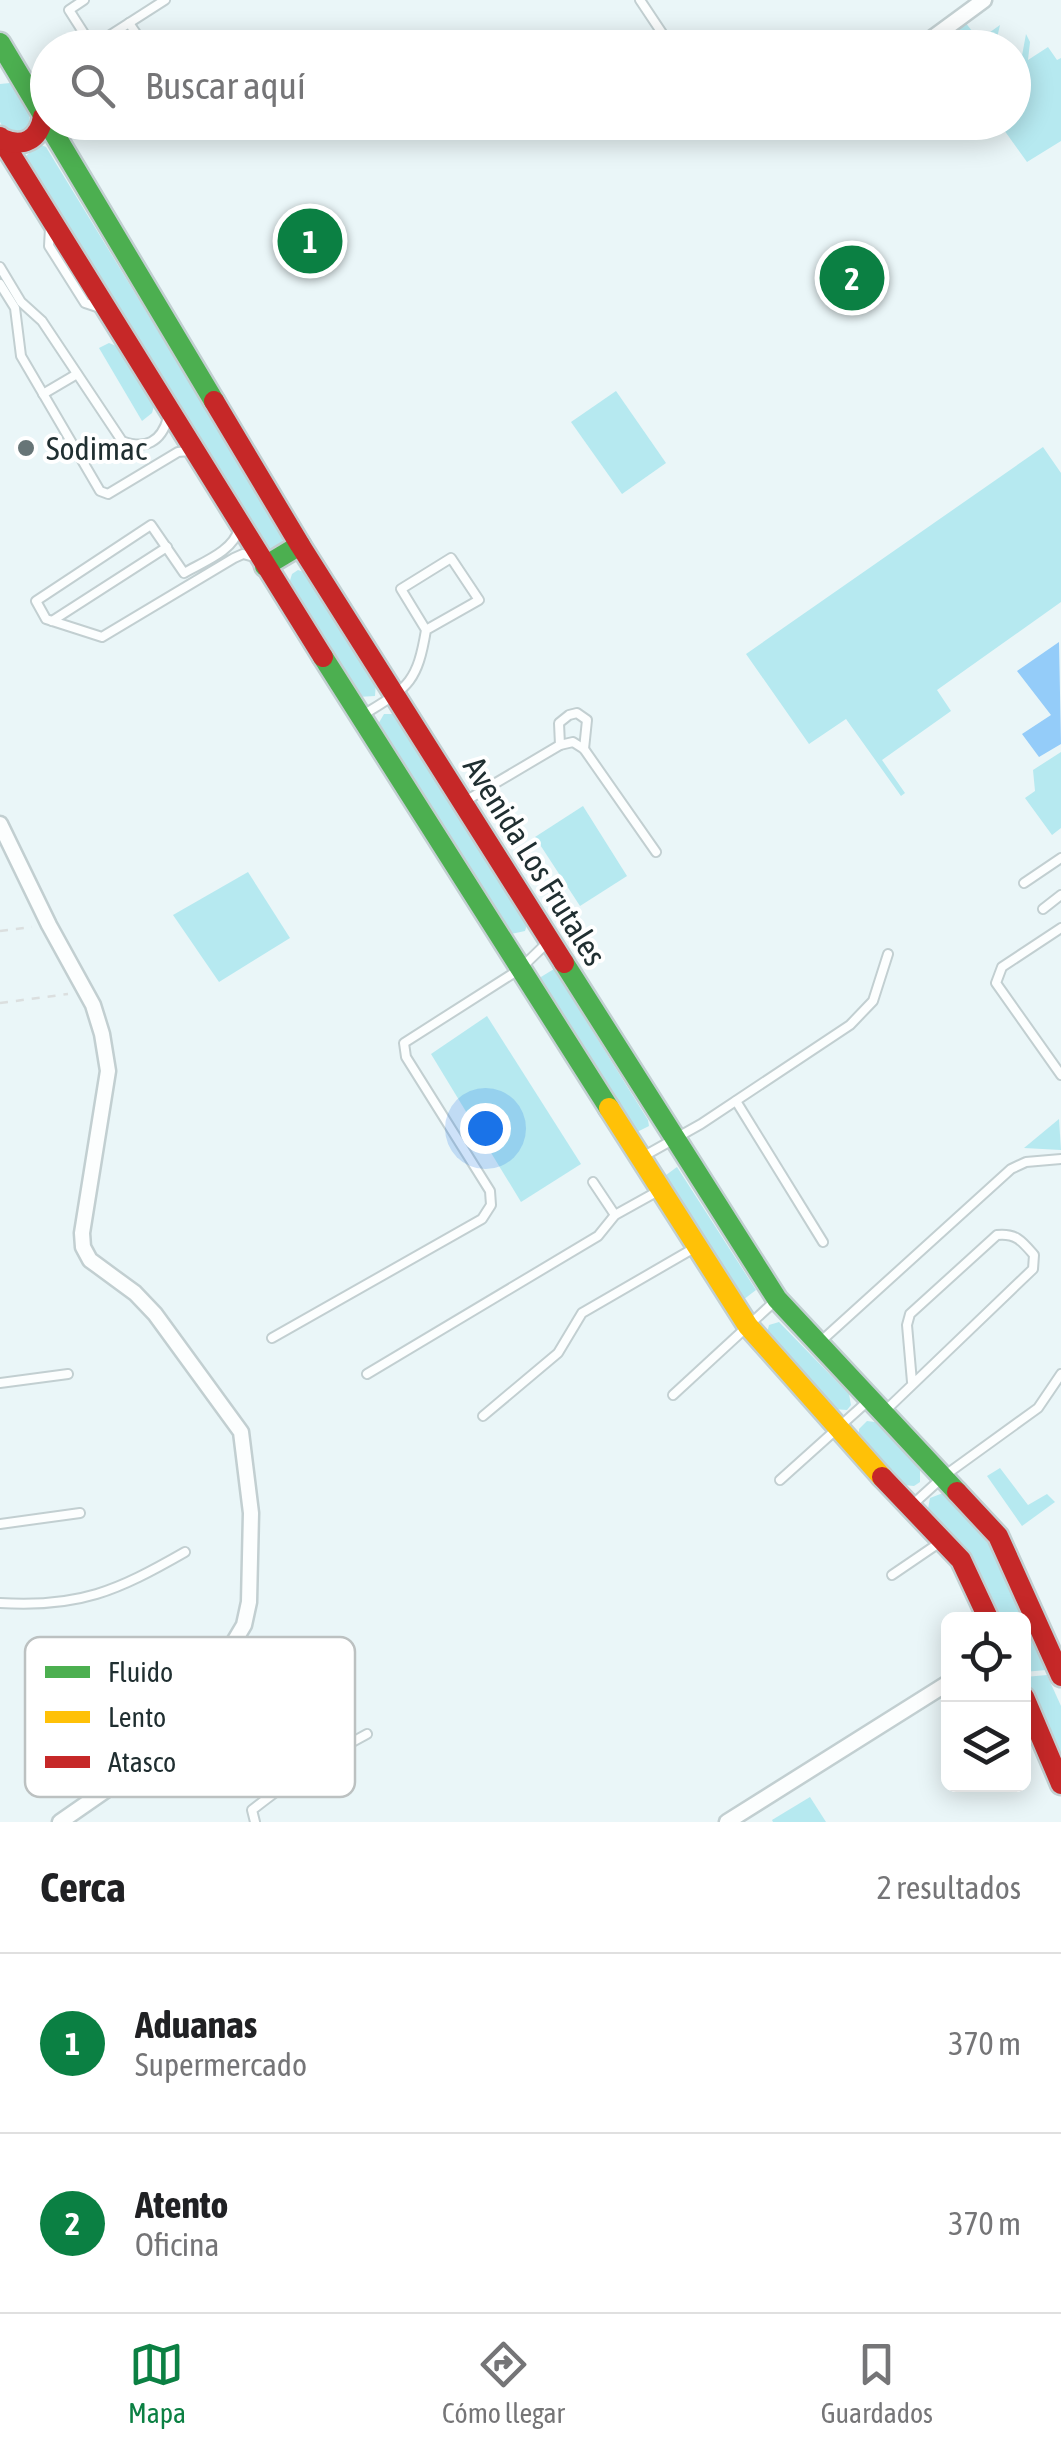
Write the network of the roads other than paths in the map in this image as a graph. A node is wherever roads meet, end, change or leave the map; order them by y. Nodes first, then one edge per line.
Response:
1 (84, 0) edge
2 (165, 0) edge
3 (640, 0) edge
4 (984, 0) edge
5 (130, 23) junction
6 (81, 30) edge
7 (119, 30) edge
8 (134, 30) edge
9 (660, 30) edge
10 (943, 30) edge
11 (0, 43) edge
12 (16, 80) edge
13 (1, 138) edge
14 (30, 140) edge
15 (57, 140) edge
16 (0, 267) edge
17 (0, 284) edge
18 (77, 374) junction
19 (44, 394) junction
20 (169, 412) junction
21 (193, 450) junction
22 (239, 524) junction
23 (300, 546) junction
24 (168, 547) junction
25 (265, 566) junction
26 (52, 621) junction
27 (426, 630) junction
28 (395, 695) junction
29 (360, 717) junction
30 (560, 744) junction
31 (584, 749) junction
32 (463, 803) junction
33 (0, 824) edge
34 (656, 852) dead end
35 (1061, 858) edge
36 (1024, 883) dead end
37 (1061, 896) edge
38 (1043, 909) dead end
39 (1061, 928) edge
40 (549, 941) junction
41 (888, 954) dead end
42 (520, 969) junction
43 (1061, 1075) edge
44 (736, 1102) junction
45 (676, 1138) junction
46 (640, 1158) junction
47 (1061, 1159) edge
48 (593, 1182) dead end
49 (660, 1190) junction
50 (615, 1214) junction
51 (824, 1242) dead end
52 (696, 1247) junction
53 (778, 1299) junction
54 (748, 1326) junction
55 (272, 1338) dead end
56 (818, 1343) junction
57 (68, 1374) dead end
58 (367, 1374) dead end
59 (1061, 1374) edge
60 (912, 1382) junction
61 (0, 1383) edge
62 (674, 1395) dead end
63 (877, 1405) junction
64 (482, 1416) dead end
65 (838, 1430) junction
66 (944, 1476) junction
67 (780, 1480) dead end
68 (912, 1506) junction
69 (80, 1513) dead end
70 (0, 1524) edge
71 (943, 1540) junction
72 (184, 1552) dead end
73 (892, 1575) dead end
74 (0, 1603) edge
75 (985, 1612) edge
76 (237, 1637) edge
77 (1061, 1676) edge
78 (941, 1687) edge
79 (1026, 1702) edge
80 (367, 1734) dead end
81 (355, 1740) edge
82 (1061, 1784) edge
83 (96, 1797) edge
84 (269, 1797) edge
85 (254, 1819) edge
86 (60, 1822) edge
87 (727, 1822) edge

1 - 6 lane
2 - 5 lane
3 - 9 lane
4 - 10 street
5 - 7 lane
5 - 8 lane
11 - 12 main road, Avenida Los Frutales
13 - 14 main road
13 - 20 main road
15 - 23 main road, Avenida Los Frutales
16 - 18 lane
17 - 19 lane
18 - 19 lane
18 - 20 lane
19 - 21 lane
20 - 21 main road
21 - 22 main road
22 - 24 lane
22 - 25 main road
23 - 25 main road
23 - 28 main road, Avenida Los Frutales
24 - 26 lane
24 - 26 lane
25 - 26 lane
25 - 29 main road
27 - 27 lane
27 - 28 lane
28 - 29 lane
28 - 32 main road, Avenida Los Frutales
29 - 42 main road
30 - 31 lane
30 - 31 lane
30 - 32 lane
31 - 34 lane
32 - 40 main road, Avenida Los Frutales
33 - 76 street
35 - 36 lane
37 - 38 lane
39 - 43 lane
40 - 42 lane
40 - 45 main road, Avenida Los Frutales
41 - 44 lane
42 - 46 main road
42 - 55 lane
44 - 45 lane
44 - 51 lane
45 - 46 lane
45 - 53 main road, Avenida Los Frutales
46 - 49 main road
47 - 56 lane
48 - 50 lane
49 - 50 lane
49 - 52 main road
50 - 58 lane
52 - 54 main road
52 - 64 lane
53 - 54 lane
53 - 56 main road, Avenida Los Frutales
54 - 62 lane
54 - 65 main road
56 - 63 main road, Avenida Los Frutales
57 - 61 lane
59 - 66 lane
60 - 60 lane
60 - 63 lane
63 - 65 lane
63 - 66 main road, Avenida Los Frutales
65 - 67 lane
65 - 68 main road
66 - 68 lane
66 - 77 main road, Avenida Los Frutales
68 - 71 main road
69 - 70 lane
71 - 73 lane
71 - 75 main road
72 - 74 lane
78 - 87 street
79 - 82 main road
80 - 81 lane
83 - 86 street
84 - 85 lane

